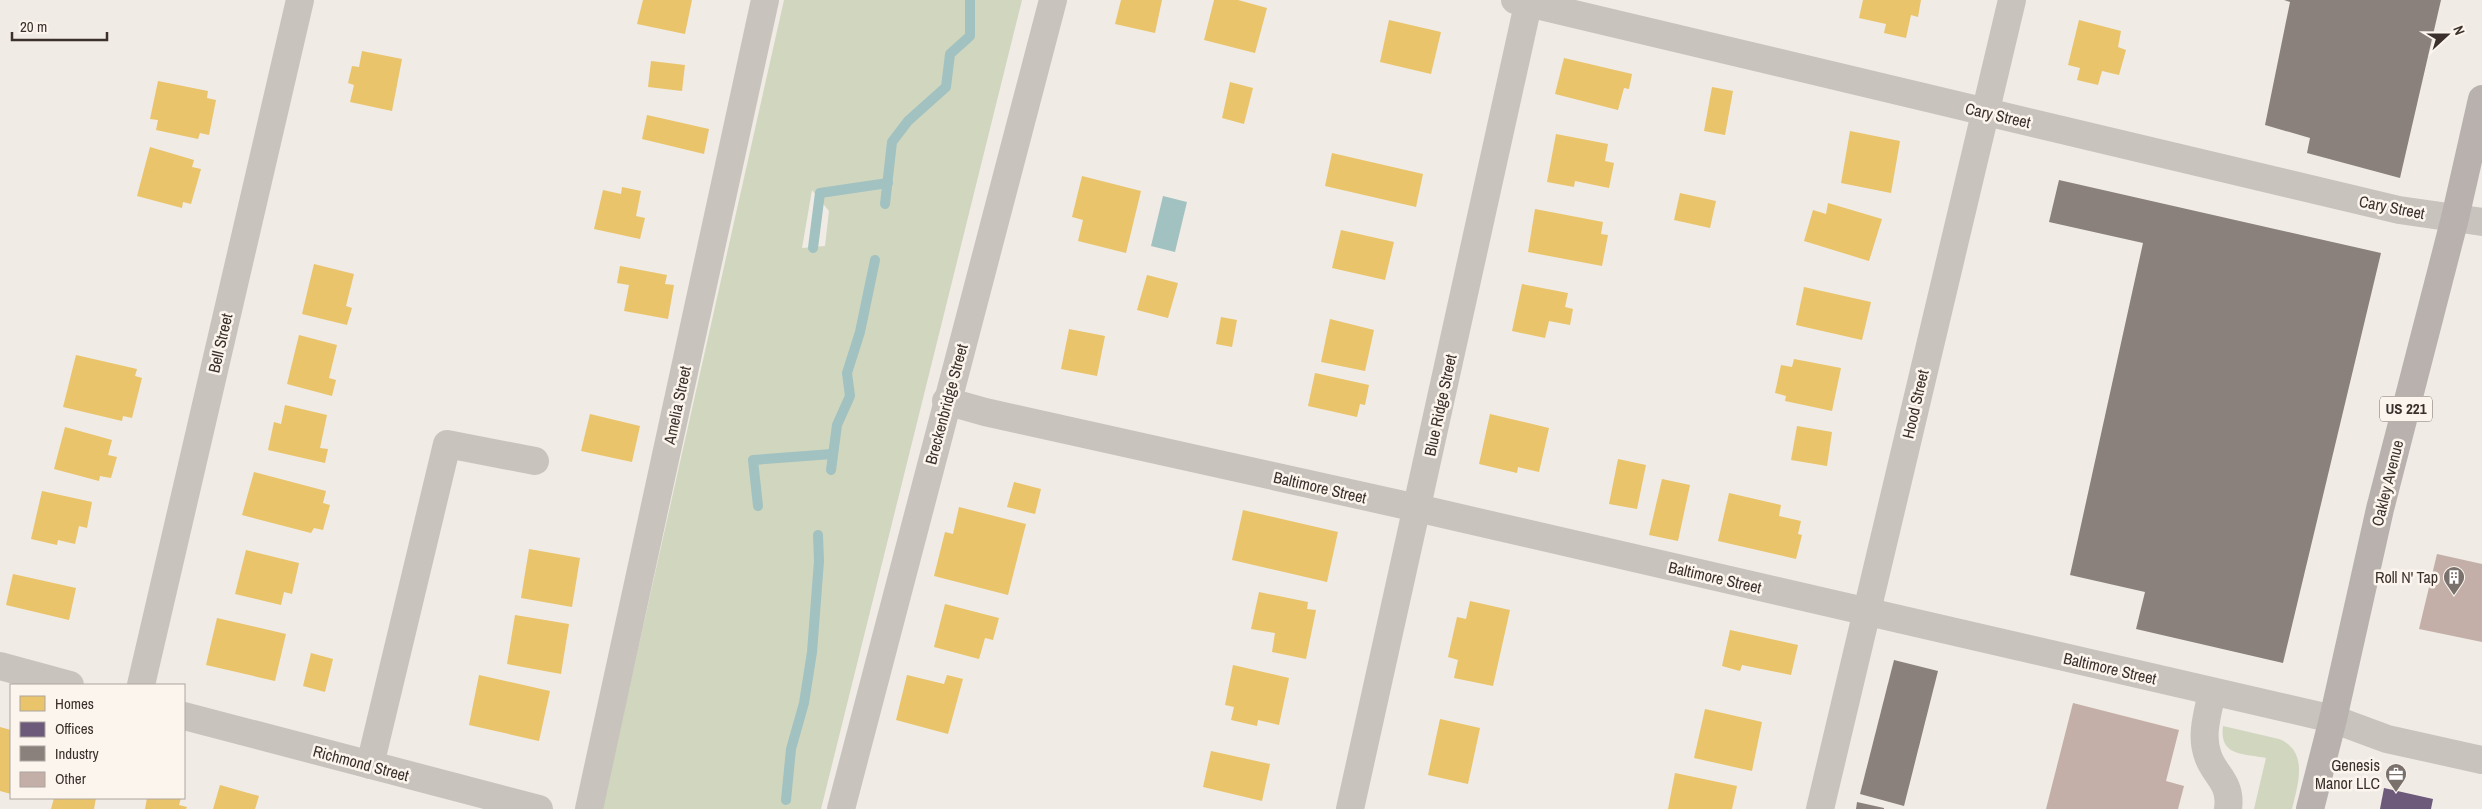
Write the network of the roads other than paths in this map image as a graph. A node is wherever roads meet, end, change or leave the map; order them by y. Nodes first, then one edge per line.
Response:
1 (300, 0) edge
2 (766, 0) edge
3 (1053, 0) edge
4 (2012, 0) edge
5 (1524, 1) edge
6 (2482, 99) edge
7 (1986, 113) junction
8 (2455, 218) junction
9 (2482, 222) edge
10 (946, 401) junction
11 (535, 462) dead end
12 (1417, 508) junction
13 (1866, 612) junction
14 (0, 666) edge
15 (66, 684) edge
16 (140, 684) edge
17 (2212, 692) junction
18 (185, 716) edge
19 (2333, 719) junction
20 (2482, 760) edge
21 (370, 765) junction
22 (539, 809) edge
23 (589, 809) edge
24 (841, 809) edge
25 (1350, 809) edge
26 (1820, 809) edge
27 (2228, 809) edge
28 (2310, 809) edge

1 - 16 street, Bell Street
2 - 23 street, Amelia Street
3 - 10 street, Breckenbridge Street
4 - 7 street, Hood Street
5 - 7 street, Cary Street
5 - 12 street, Blue Ridge Street
6 - 8 main road, Oakley Avenue / US 221
7 - 8 street, Cary Street
7 - 13 street, Hood Street
8 - 9 street, Cary Street
8 - 19 main road, Oakley Avenue / US 221
10 - 12 street, Baltimore Street
10 - 24 street, Breckenbridge Street
11 - 21 street
12 - 13 street, Baltimore Street
12 - 25 street, Blue Ridge Street
13 - 17 street, Baltimore Street
13 - 26 street, Hood Street
14 - 15 street
17 - 19 street, Baltimore Street
17 - 27 street
18 - 21 street, Richmond Street
19 - 20 street, Baltimore Street
19 - 28 main road, Oakley Avenue / US 221
21 - 22 street, Richmond Street

